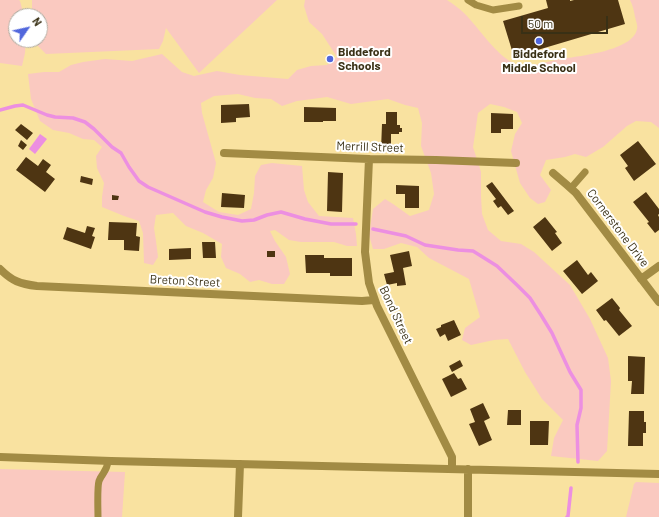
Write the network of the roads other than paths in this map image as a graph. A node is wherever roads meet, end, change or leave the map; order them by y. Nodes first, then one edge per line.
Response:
1 (468, 0) edge
2 (519, 6) dead end
3 (224, 153) dead end
4 (369, 159) junction
5 (516, 163) dead end
6 (585, 172) dead end
7 (553, 173) dead end
8 (571, 188) junction
9 (659, 266) edge
10 (0, 269) edge
11 (641, 279) junction
12 (374, 300) junction
13 (659, 302) edge
14 (0, 457) edge
15 (108, 461) junction
16 (240, 464) junction
17 (452, 469) junction
18 (468, 469) junction
19 (659, 474) edge
20 (98, 517) edge
21 (238, 517) edge
22 (468, 517) edge

1 - 2 lane
3 - 4 street, Merrill Street
4 - 5 street, Merrill Street
4 - 12 street, Bond Street
6 - 8 lane
7 - 8 street, Cornerstone Drive
8 - 11 street, Cornerstone Drive
9 - 11 street
10 - 12 street, Breton Street
11 - 13 street, Cornerstone Drive
12 - 17 street, Bond Street
14 - 15 street
15 - 16 street
15 - 20 lane
16 - 17 street
16 - 21 street
17 - 18 street
18 - 19 street
18 - 22 street

